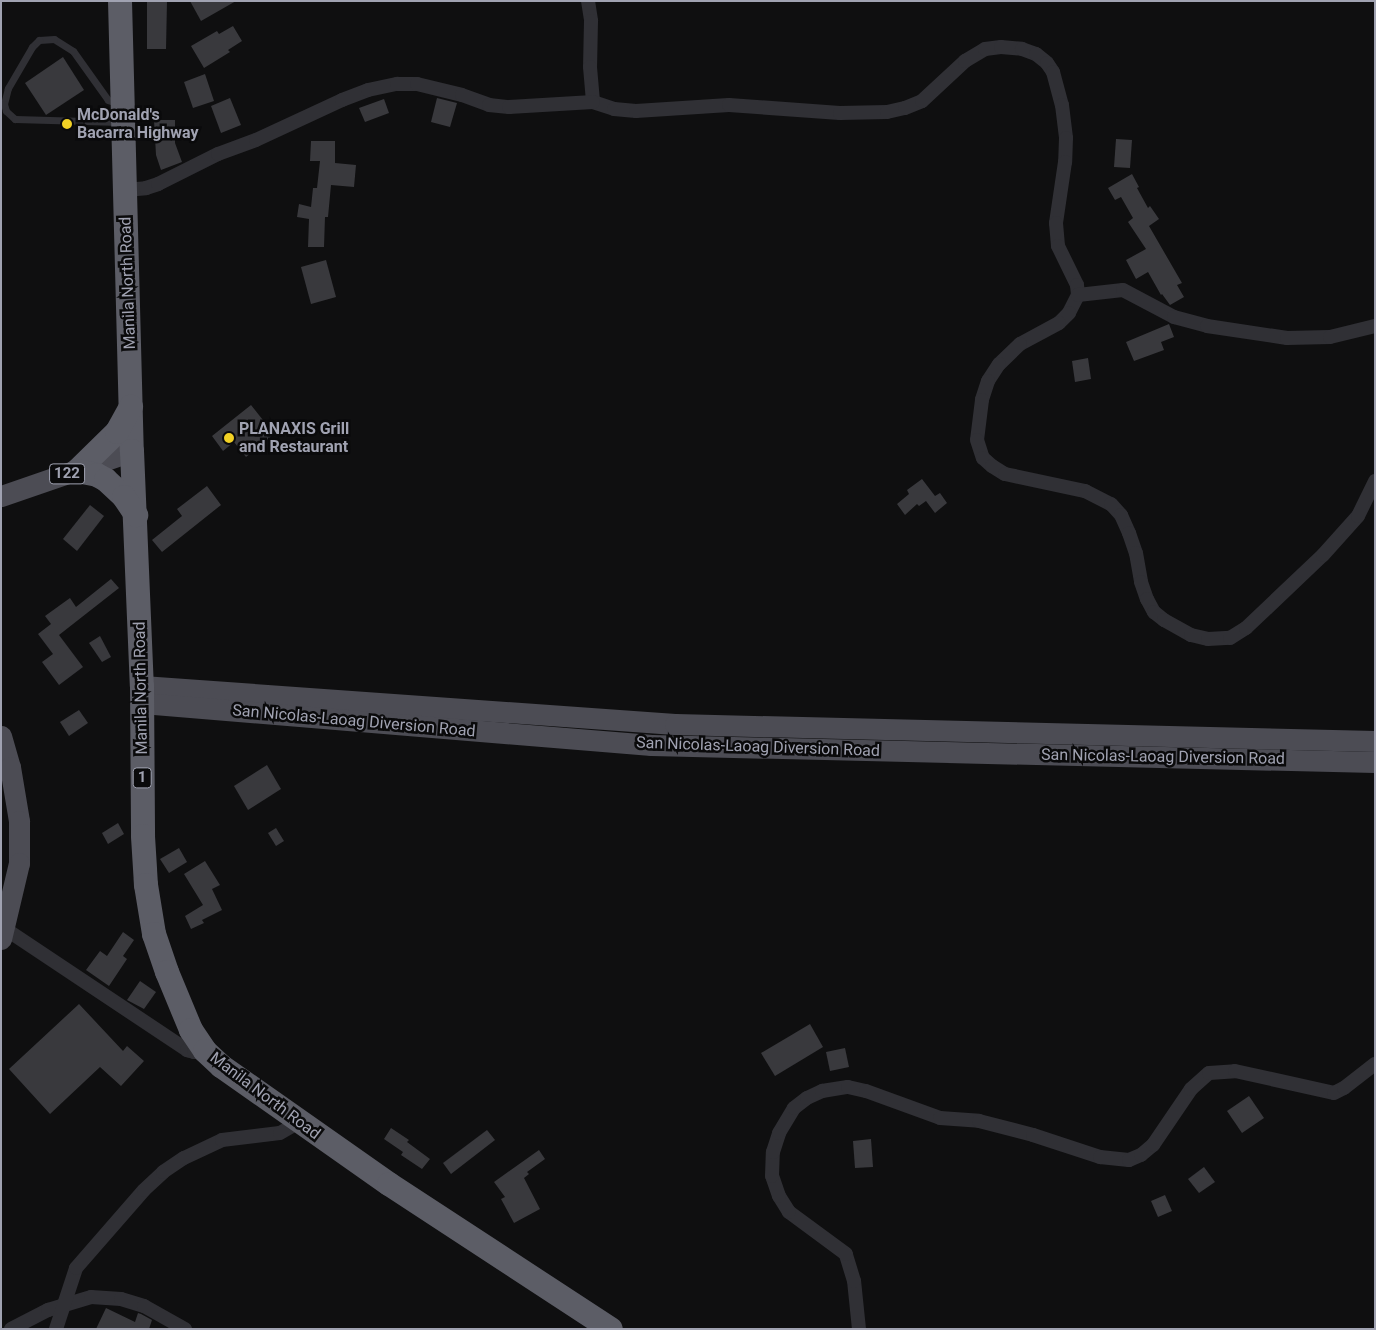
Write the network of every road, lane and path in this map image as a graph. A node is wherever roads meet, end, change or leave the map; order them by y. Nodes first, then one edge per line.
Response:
1 (120, 1) edge
2 (588, 1) edge
3 (593, 102) junction
4 (123, 113) junction
5 (125, 190) junction
6 (1078, 295) junction
7 (1375, 326) edge
8 (131, 406) junction
9 (132, 451) junction
10 (77, 471) junction
11 (1375, 481) edge
12 (1, 496) edge
13 (136, 515) junction
14 (142, 694) junction
15 (1, 736) edge
16 (1375, 741) edge
17 (1375, 762) edge
18 (2, 931) edge
19 (205, 1050) junction
20 (1375, 1064) edge
21 (299, 1122) junction
22 (62, 1304) junction
23 (11, 1329) edge
24 (56, 1329) edge
25 (185, 1329) edge
26 (611, 1329) edge
27 (859, 1329) edge

1 - 4 highway, Manila North Road / 1
2 - 3 street
3 - 5 street
3 - 6 street
4 - 4 lane
4 - 5 highway, Manila North Road / 1
5 - 8 highway, Manila North Road / 1
6 - 7 street
6 - 11 street
8 - 9 highway, Manila North Road / 1
8 - 10 highway
9 - 10 main road, 122
9 - 13 highway, Manila North Road / 1
10 - 12 main road, 122
10 - 13 highway
13 - 14 highway, Manila North Road / 1
14 - 16 main road, San Nicolas-Laoag Diversion Road
14 - 17 main road, San Nicolas-Laoag Diversion Road
14 - 19 highway, Manila North Road / 1
15 - 18 main road
18 - 19 street
19 - 21 highway, Manila North Road / 1
20 - 27 street
21 - 22 street
21 - 26 highway, Manila North Road / 1
22 - 23 street
22 - 24 street
22 - 25 street

